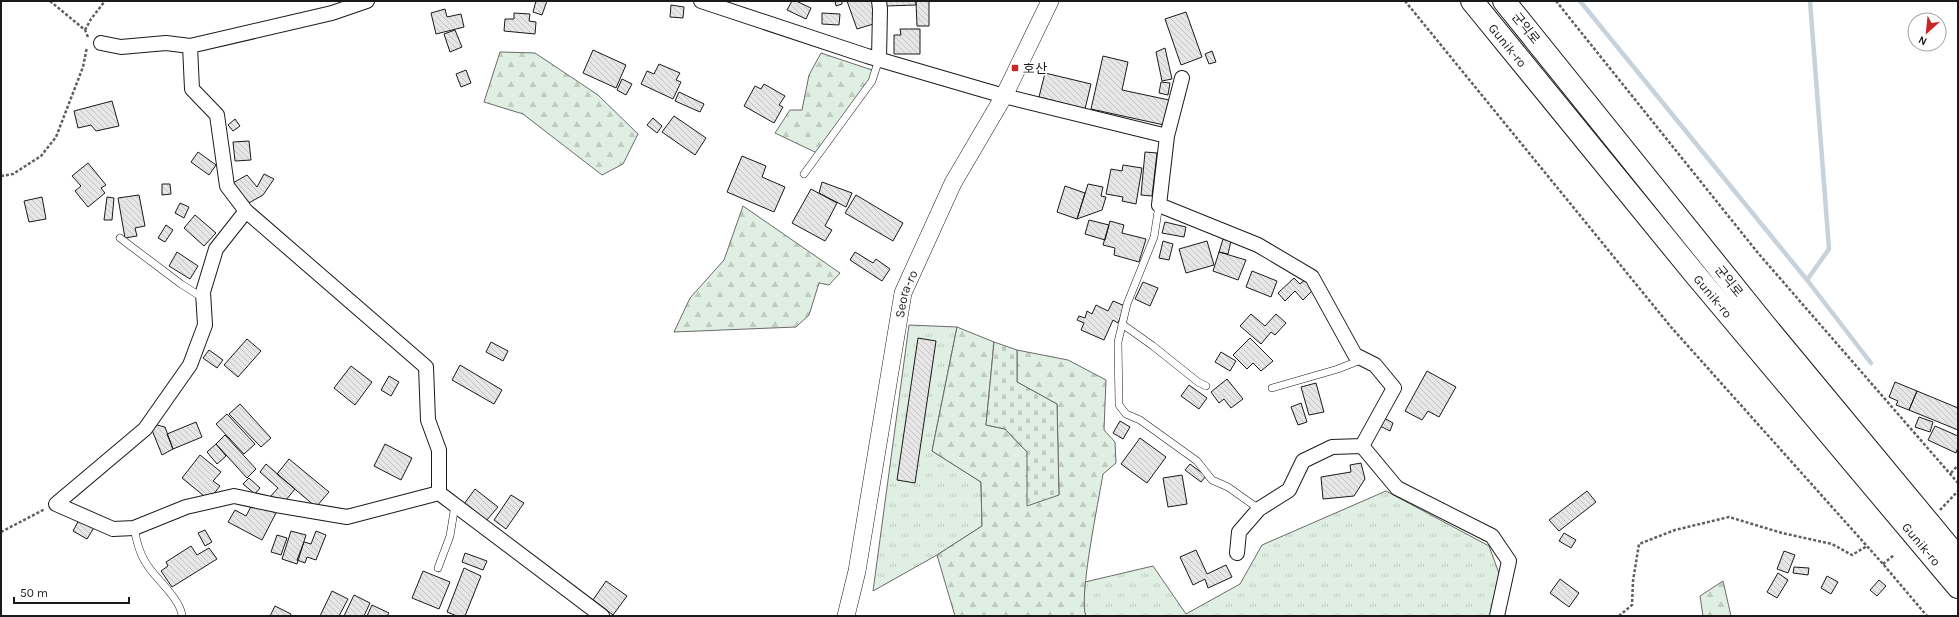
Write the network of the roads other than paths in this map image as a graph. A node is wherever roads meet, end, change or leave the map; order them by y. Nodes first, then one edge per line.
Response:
1 (367, 1) edge
2 (701, 1) edge
3 (879, 1) edge
4 (1050, 1) edge
5 (1472, 1) edge
6 (1504, 1) edge
7 (95, 41) road end
8 (190, 46) junction
9 (879, 59) junction
10 (1182, 78) dead end
11 (1004, 96) junction
12 (1167, 136) junction
13 (804, 174) dead end
14 (1159, 206) junction
15 (246, 211) junction
16 (120, 238) dead end
17 (203, 298) junction
18 (1122, 324) junction
19 (1363, 359) junction
20 (1206, 386) dead end
21 (1272, 388) dead end
22 (1362, 446) junction
23 (439, 493) junction
24 (455, 505) junction
25 (1259, 509) junction
26 (134, 528) junction
27 (1237, 553) dead end
28 (1958, 558) edge
29 (438, 568) dead end
30 (1958, 587) edge
31 (182, 616) edge
32 (602, 616) edge
33 (846, 616) edge
34 (1497, 616) edge

1 - 8 street
2 - 9 street
3 - 9 street
4 - 11 street, Seora-ro
5 - 30 highway, Gunik-ro
6 - 28 highway, 군익로
7 - 8 street
8 - 15 street
9 - 11 street
9 - 13 lane
10 - 12 street
11 - 12 street
11 - 33 street, Seora-ro
12 - 14 street
14 - 18 lane
14 - 19 street
15 - 17 street
15 - 23 street
16 - 17 lane
17 - 26 street
18 - 20 lane
18 - 25 lane
19 - 21 lane
19 - 22 street
22 - 25 street
22 - 34 street
23 - 24 street
23 - 26 street
24 - 29 lane
24 - 32 street
25 - 27 street
26 - 31 lane

